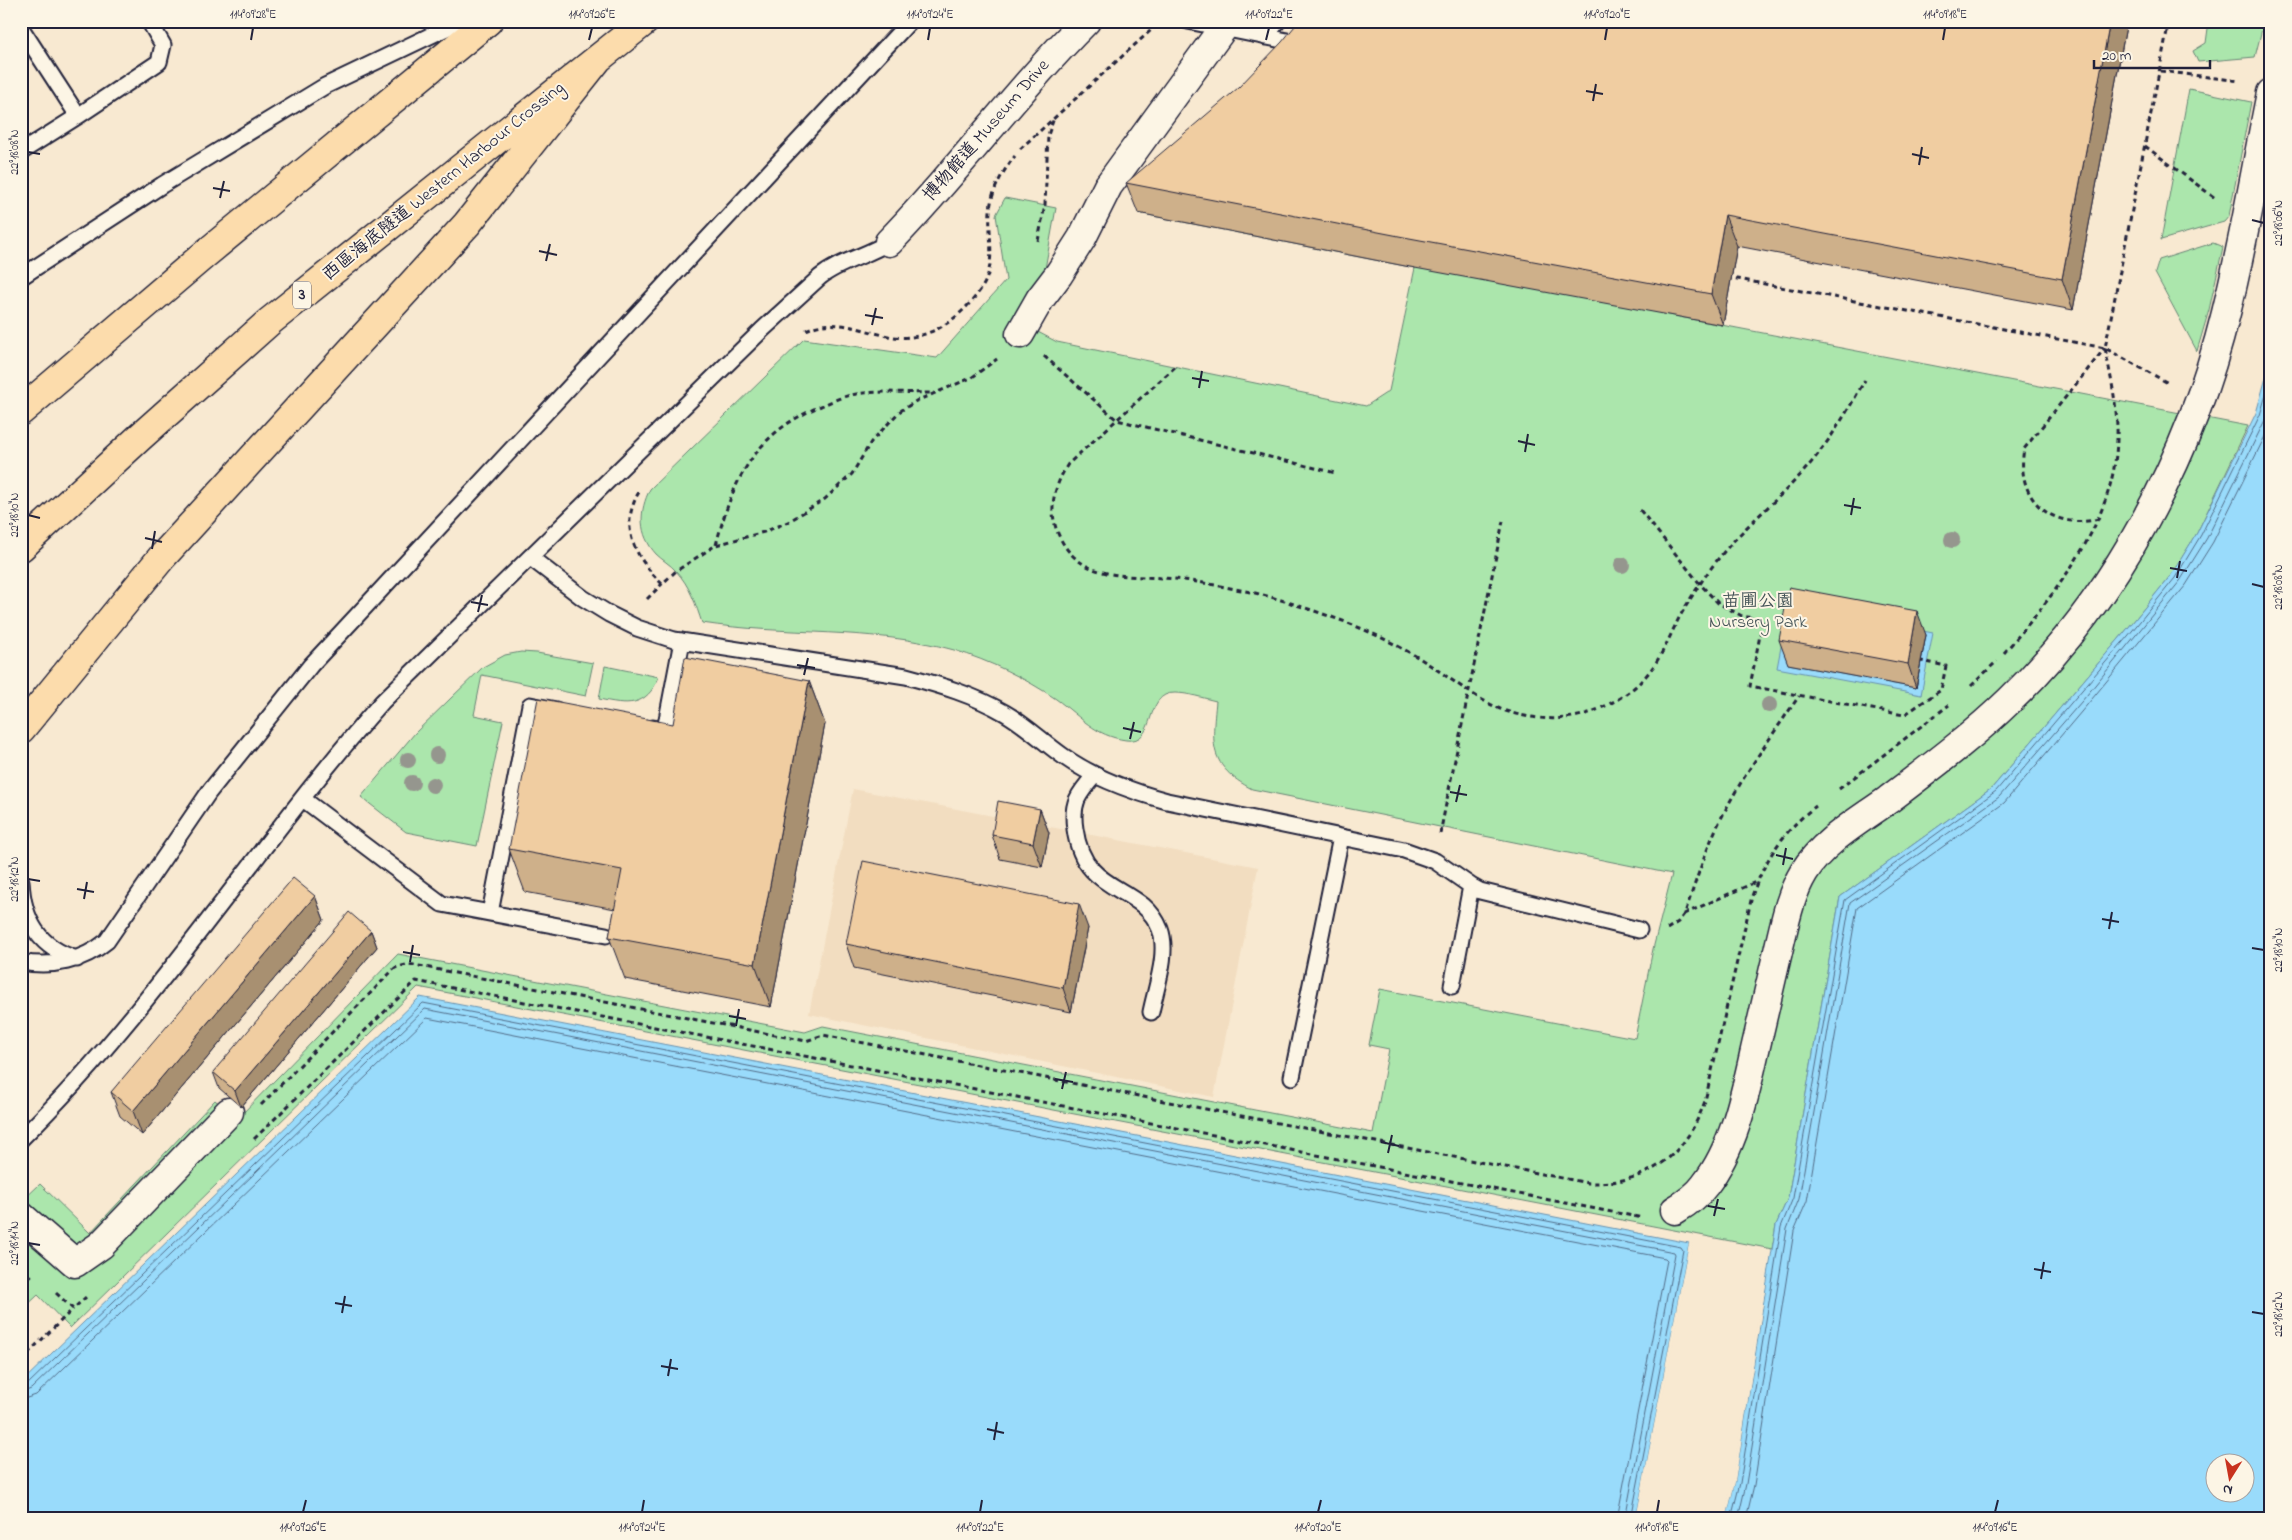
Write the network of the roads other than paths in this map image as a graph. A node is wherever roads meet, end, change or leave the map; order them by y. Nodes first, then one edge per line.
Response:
1 (149, 21) edge
2 (461, 21) edge
3 (488, 21) edge
4 (645, 21) edge
5 (910, 21) edge
6 (1086, 21) edge
7 (1188, 21) edge
8 (1278, 21) edge
9 (21, 28) edge
10 (1223, 28) junction
11 (1265, 37) junction
12 (1316, 47) edge
13 (597, 60) junction
14 (2271, 93) edge
15 (78, 116) junction
16 (21, 152) edge
17 (889, 242) joint
18 (21, 276) edge
19 (1020, 334) road end
20 (21, 411) edge
21 (21, 547) edge
22 (531, 558) junction
23 (682, 641) junction
24 (569, 712) edge
25 (636, 725) edge
26 (21, 729) edge
27 (1095, 776) junction
28 (303, 799) junction
29 (1341, 837) junction
30 (21, 882) edge
31 (1471, 886) junction
32 (490, 913) junction
33 (1639, 930) road end
34 (606, 935) dead end
35 (77, 959) junction
36 (21, 962) edge
37 (1452, 986) dead end
38 (1151, 1012) dead end
39 (1292, 1077) dead end
40 (229, 1112) dead end
41 (21, 1139) edge
42 (1675, 1210) road end
43 (21, 1216) edge

1 - 15 lane
2 - 18 lane
3 - 20 highway
4 - 13 highway, 西區海底隧道 Western Harbour Crossing / 3
5 - 35 lane
6 - 17 street, 博物館道 Museum Drive
7 - 10 lane
8 - 11 lane
9 - 15 lane
10 - 11 lane
10 - 19 street
11 - 12 lane
13 - 21 highway, 西區海底隧道 Western Harbour Crossing / 3
13 - 26 highway
14 - 42 street
15 - 16 lane
17 - 22 lane
22 - 23 lane
22 - 28 lane
23 - 25 lane
23 - 27 lane
24 - 32 lane
27 - 29 lane
27 - 38 lane
28 - 32 lane
28 - 41 lane
29 - 31 lane
29 - 39 lane
30 - 35 lane
31 - 33 lane
31 - 37 lane
32 - 34 lane
35 - 36 lane
40 - 43 street

